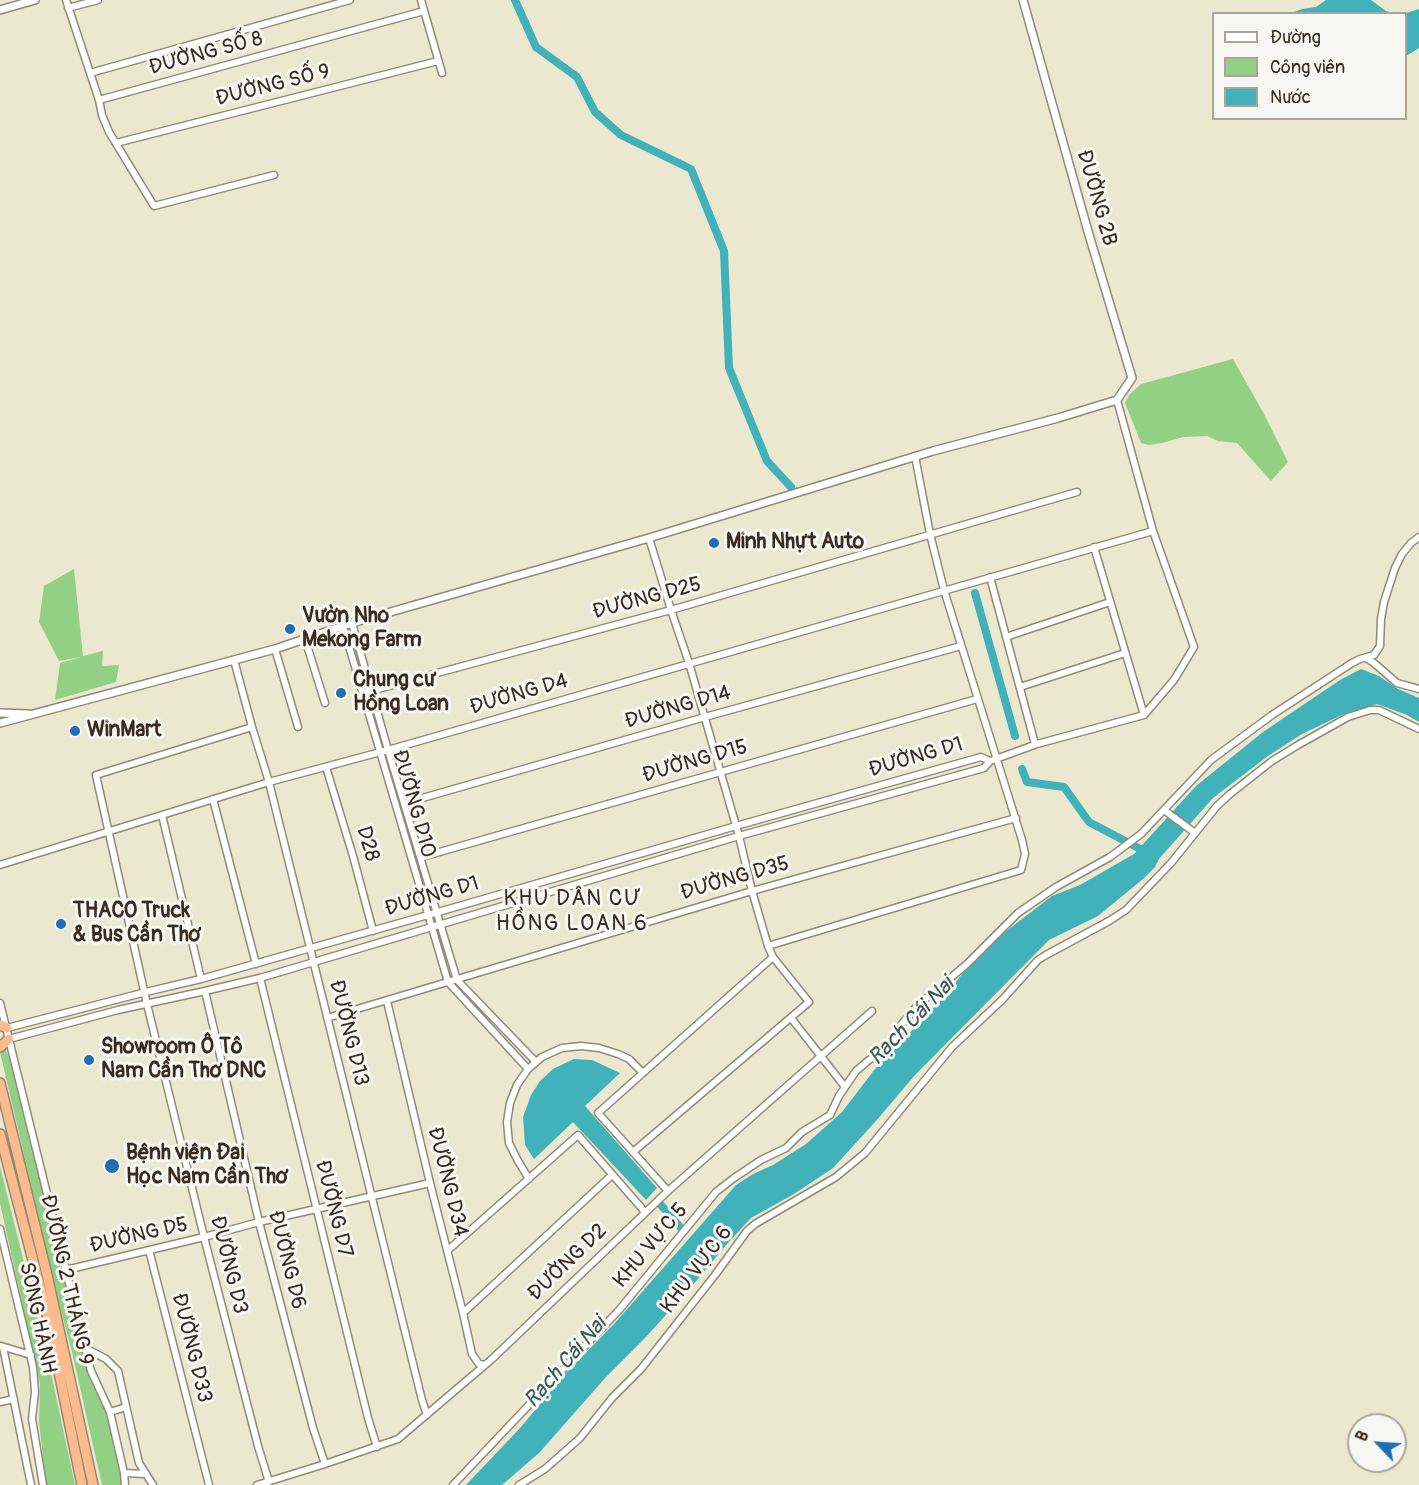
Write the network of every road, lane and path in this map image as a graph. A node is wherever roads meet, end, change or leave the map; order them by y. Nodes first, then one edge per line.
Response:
1 (35, 0) edge
2 (66, 0) edge
3 (98, 0) edge
4 (350, 0) edge
5 (421, 0) edge
6 (1023, 0) edge
7 (21, 2) edge
8 (68, 8) junction
9 (0, 10) edge
10 (424, 11) junction
11 (438, 61) junction
12 (90, 72) junction
13 (442, 73) dead end
14 (99, 100) junction
15 (116, 143) junction
16 (274, 175) dead end
17 (1117, 400) junction
18 (915, 456) junction
19 (1077, 492) dead end
20 (1153, 531) junction
21 (930, 534) junction
22 (1419, 537) edge
23 (649, 538) junction
24 (1094, 547) junction
25 (990, 577) junction
26 (944, 590) junction
27 (1110, 602) junction
28 (671, 610) junction
29 (352, 623) junction
30 (343, 626) junction
31 (1006, 637) junction
32 (305, 639) junction
33 (962, 646) junction
34 (274, 649) junction
35 (1125, 653) junction
36 (1366, 658) junction
37 (234, 660) junction
38 (689, 663) junction
39 (1020, 687) junction
40 (1419, 689) edge
41 (372, 690) junction
42 (363, 693) junction
43 (977, 699) junction
44 (325, 703) dead end
45 (0, 713) edge
46 (37, 714) junction
47 (1144, 715) junction
48 (705, 717) junction
49 (0, 723) edge
50 (252, 727) junction
51 (298, 727) dead end
52 (1419, 729) edge
53 (1035, 744) junction
54 (385, 751) junction
55 (993, 759) junction
56 (326, 767) junction
57 (720, 771) junction
58 (269, 782) junction
59 (213, 799) junction
60 (405, 803) junction
61 (1167, 812) junction
62 (162, 815) junction
63 (1016, 818) junction
64 (736, 826) junction
65 (109, 831) junction
66 (1193, 831) junction
67 (740, 836) junction
68 (422, 857) junction
69 (0, 865) edge
70 (752, 891) junction
71 (437, 913) junction
72 (428, 915) junction
73 (440, 925) junction
74 (432, 927) junction
75 (373, 931) junction
76 (768, 946) junction
77 (311, 948) junction
78 (773, 957) junction
79 (313, 962) junction
80 (256, 964) junction
81 (260, 978) junction
82 (201, 979) junction
83 (457, 980) junction
84 (448, 982) junction
85 (205, 991) junction
86 (146, 992) junction
87 (387, 1001) junction
88 (0, 1003) edge
89 (147, 1004) junction
90 (872, 1011) dead end
91 (327, 1018) junction
92 (791, 1018) junction
93 (3, 1027) edge
94 (9, 1039) junction
95 (0, 1047) edge
96 (821, 1057) junction
97 (536, 1062) junction
98 (528, 1069) junction
99 (643, 1073) junction
100 (0, 1083) edge
101 (845, 1087) junction
102 (0, 1134) edge
103 (633, 1152) junction
104 (612, 1175) junction
105 (530, 1179) junction
106 (429, 1183) junction
107 (668, 1191) junction
108 (371, 1197) junction
109 (316, 1209) junction
110 (645, 1212) junction
111 (259, 1222) junction
112 (0, 1229) edge
113 (204, 1237) junction
114 (149, 1250) junction
115 (447, 1251) junction
116 (66, 1270) junction
117 (463, 1313) junction
118 (2, 1346) edge
119 (85, 1348) junction
120 (31, 1355) junction
121 (485, 1365) junction
122 (14, 1399) junction
123 (0, 1402) edge
124 (126, 1407) junction
125 (110, 1412) junction
126 (427, 1415) junction
127 (376, 1447) junction
128 (325, 1464) junction
129 (124, 1473) junction
130 (146, 1474) junction
131 (269, 1482) junction
132 (31, 1485) edge
133 (42, 1485) edge
134 (82, 1485) edge
135 (93, 1485) edge
136 (125, 1485) edge
137 (153, 1485) edge
138 (210, 1485) edge
139 (257, 1485) edge
140 (453, 1485) edge
141 (519, 1485) edge

1 - 7 street
2 - 8 street
3 - 8 street
4 - 12 street
5 - 10 street
6 - 17 street, ĐƯỜNG 2B
7 - 9 street
8 - 12 street
10 - 11 street
10 - 14 street, ĐƯỜNG SỐ 8
11 - 13 street
11 - 15 street, ĐƯỜNG SỐ 9
12 - 14 street
14 - 15 street
15 - 16 street
17 - 18 street
17 - 20 street
18 - 21 street
18 - 23 street
19 - 21 street, ĐƯỜNG D25
20 - 24 street, ĐƯỜNG D4
20 - 47 street
21 - 26 street
21 - 28 street, ĐƯỜNG D25
22 - 36 street
23 - 28 street
23 - 29 street
24 - 25 street, ĐƯỜNG D4
24 - 27 street
25 - 26 street, ĐƯỜNG D4
25 - 31 street
26 - 33 street
26 - 38 street, ĐƯỜNG D4
27 - 31 street
27 - 35 street
28 - 38 street
28 - 41 street, ĐƯỜNG D25
29 - 30 street
29 - 41 street, ĐƯỜNG D10
30 - 32 street
30 - 42 street, ĐƯỜNG D10
31 - 39 street
32 - 34 street
32 - 44 street
33 - 43 street
33 - 48 street, ĐƯỜNG D14
34 - 37 street
34 - 51 street
35 - 39 street
35 - 47 street
36 - 40 street
36 - 61 street, KHU VỰC 5
37 - 46 street
37 - 50 street, ĐƯỜNG D13
38 - 48 street
38 - 54 street, ĐƯỜNG D4
39 - 53 street
41 - 42 street, ĐƯỜNG D25
41 - 54 street, ĐƯỜNG D10
42 - 54 street, ĐƯỜNG D10
43 - 55 street
43 - 57 street, ĐƯỜNG D15
45 - 46 street
46 - 49 street
47 - 53 street
48 - 57 street
48 - 60 street, ĐƯỜNG D14
50 - 58 street, ĐƯỜNG D13
50 - 65 street, ĐƯỜNG D3
52 - 66 street, KHU VỰC 6
53 - 55 street
54 - 56 street, ĐƯỜNG D4
54 - 60 street, ĐƯỜNG D10
54 - 72 street, ĐƯỜNG D10
55 - 63 street
55 - 64 street, ĐƯỜNG D1
55 - 67 street, ĐƯỜNG D1
56 - 58 street, ĐƯỜNG D4
56 - 75 street, D28
57 - 64 street
57 - 68 street, ĐƯỜNG D15
58 - 59 street, ĐƯỜNG D4
58 - 77 street, ĐƯỜNG D13
59 - 62 street, ĐƯỜNG D4
59 - 80 street
60 - 68 street, ĐƯỜNG D10
61 - 66 street
61 - 101 street, KHU VỰC 5
62 - 65 street, ĐƯỜNG D4
62 - 82 street
63 - 70 street, ĐƯỜNG D35
63 - 76 street
64 - 67 street
64 - 71 street, ĐƯỜNG D1
65 - 69 street, ĐƯỜNG D4
65 - 86 street, ĐƯỜNG D3
66 - 141 street, KHU VỰC 6
67 - 70 street
67 - 73 street, ĐƯỜNG D1
68 - 71 street, ĐƯỜNG D10
70 - 76 street
70 - 83 street, ĐƯỜNG D35
71 - 72 street, ĐƯỜNG D1
71 - 73 street, ĐƯỜNG D10
72 - 74 street, ĐƯỜNG D10
72 - 75 street, ĐƯỜNG D1
73 - 74 street, ĐƯỜNG D1
73 - 83 street, ĐƯỜNG D10
74 - 79 street, ĐƯỜNG D1
74 - 84 street, ĐƯỜNG D10
75 - 77 street, ĐƯỜNG D1
76 - 78 street
77 - 79 street, ĐƯỜNG D13
77 - 80 street, ĐƯỜNG D1
78 - 92 street
78 - 99 street
79 - 81 street, ĐƯỜNG D1
79 - 91 street, ĐƯỜNG D13
80 - 82 street, ĐƯỜNG D1
81 - 85 street, ĐƯỜNG D1
81 - 109 street, ĐƯỜNG D7
82 - 86 street, ĐƯỜNG D1
83 - 84 street, ĐƯỜNG D35
83 - 97 street, ĐƯỜNG D10
84 - 87 street, ĐƯỜNG D35
84 - 98 street, ĐƯỜNG D10
85 - 89 street, ĐƯỜNG D1
85 - 111 street, ĐƯỜNG D6
86 - 89 street, ĐƯỜNG D3
86 - 93 street, ĐƯỜNG D1
87 - 91 street, ĐƯỜNG D35
87 - 106 street, ĐƯỜNG D34
88 - 93 street
89 - 94 street, ĐƯỜNG D1
89 - 113 street, ĐƯỜNG D3
90 - 96 street, ĐƯỜNG D2
91 - 108 street, ĐƯỜNG D13
92 - 96 street
92 - 103 street
93 - 94 street
94 - 95 highway
94 - 116 street
96 - 101 street
96 - 107 street, ĐƯỜNG D2
97 - 98 street
97 - 99 street
98 - 105 street
99 - 103 street
100 - 135 highway, ĐƯỜNG 2 THÁNG 9
101 - 140 street, KHU VỰC 5
102 - 134 highway, ĐƯỜNG 2 THÁNG 9
103 - 107 street
104 - 105 street
104 - 110 street
104 - 117 street
105 - 115 street
106 - 108 street, ĐƯỜNG D5
106 - 115 street, ĐƯỜNG D34
107 - 110 street, ĐƯỜNG D2
108 - 109 street, ĐƯỜNG D5
108 - 126 street, ĐƯỜNG D13
109 - 111 street, ĐƯỜNG D5
109 - 127 street, ĐƯỜNG D7
110 - 121 street, ĐƯỜNG D2
111 - 113 street, ĐƯỜNG D5
111 - 128 street, ĐƯỜNG D6
112 - 120 street, SONG HÀNH
113 - 114 street, ĐƯỜNG D5
113 - 131 street, ĐƯỜNG D3
114 - 116 street, ĐƯỜNG D5
114 - 138 street, ĐƯỜNG D33
115 - 117 street, ĐƯỜNG D34
116 - 119 street
117 - 121 street, ĐƯỜNG D34
118 - 120 street
118 - 122 street
119 - 124 street
119 - 125 street
120 - 133 street, SONG HÀNH
121 - 126 street, ĐƯỜNG D2
122 - 123 street
122 - 132 street
124 - 125 street
124 - 130 street
125 - 129 street
126 - 127 street, ĐƯỜNG D2
127 - 128 street, ĐƯỜNG D2
128 - 131 street, ĐƯỜNG D2
129 - 130 street
129 - 136 street
130 - 137 street
131 - 139 street, ĐƯỜNG D2

